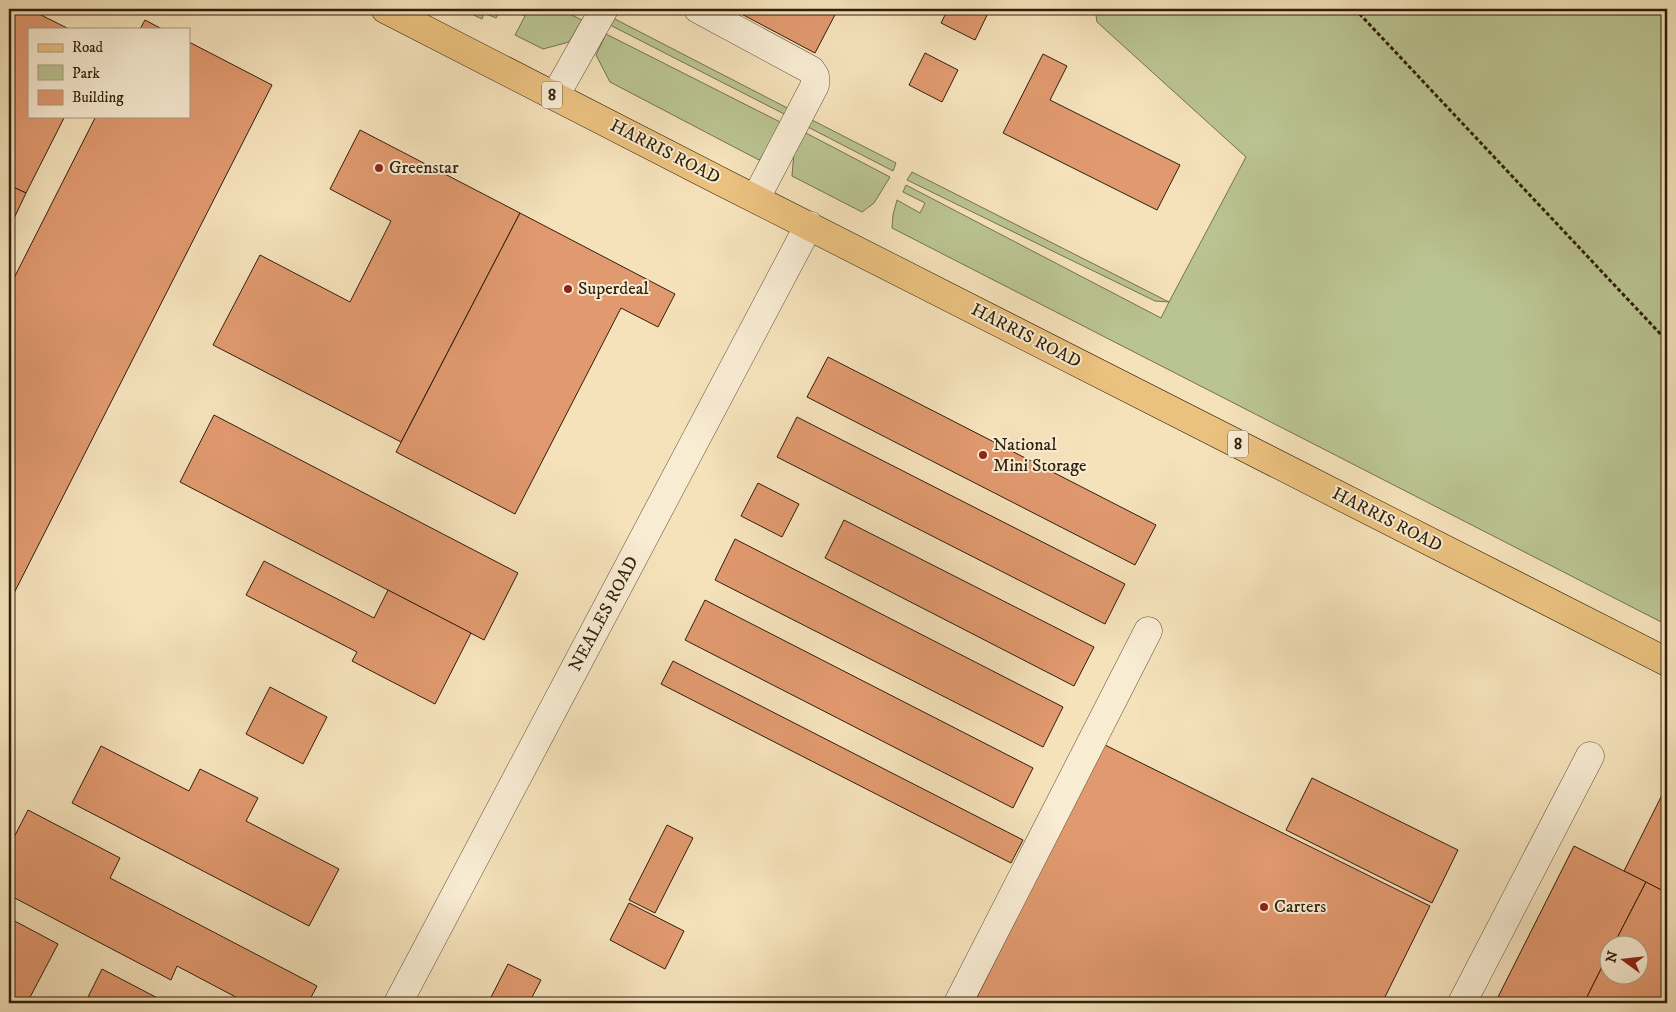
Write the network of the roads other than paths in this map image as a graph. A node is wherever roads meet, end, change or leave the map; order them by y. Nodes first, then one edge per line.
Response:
1 (385, 9) edge
2 (604, 9) edge
3 (698, 9) edge
4 (554, 96) junction
5 (756, 198) junction
6 (808, 225) junction
7 (1148, 631) dead end
8 (1667, 662) edge
9 (1590, 756) dead end
10 (398, 1003) edge
11 (958, 1003) edge
12 (1462, 1003) edge

1 - 4 main road, HARRIS ROAD / 8
2 - 4 street
3 - 5 street
4 - 5 main road, HARRIS ROAD / 8
5 - 6 main road, HARRIS ROAD / 8
6 - 8 main road, HARRIS ROAD / 8
6 - 10 street, NEALES ROAD
7 - 11 street
9 - 12 street

